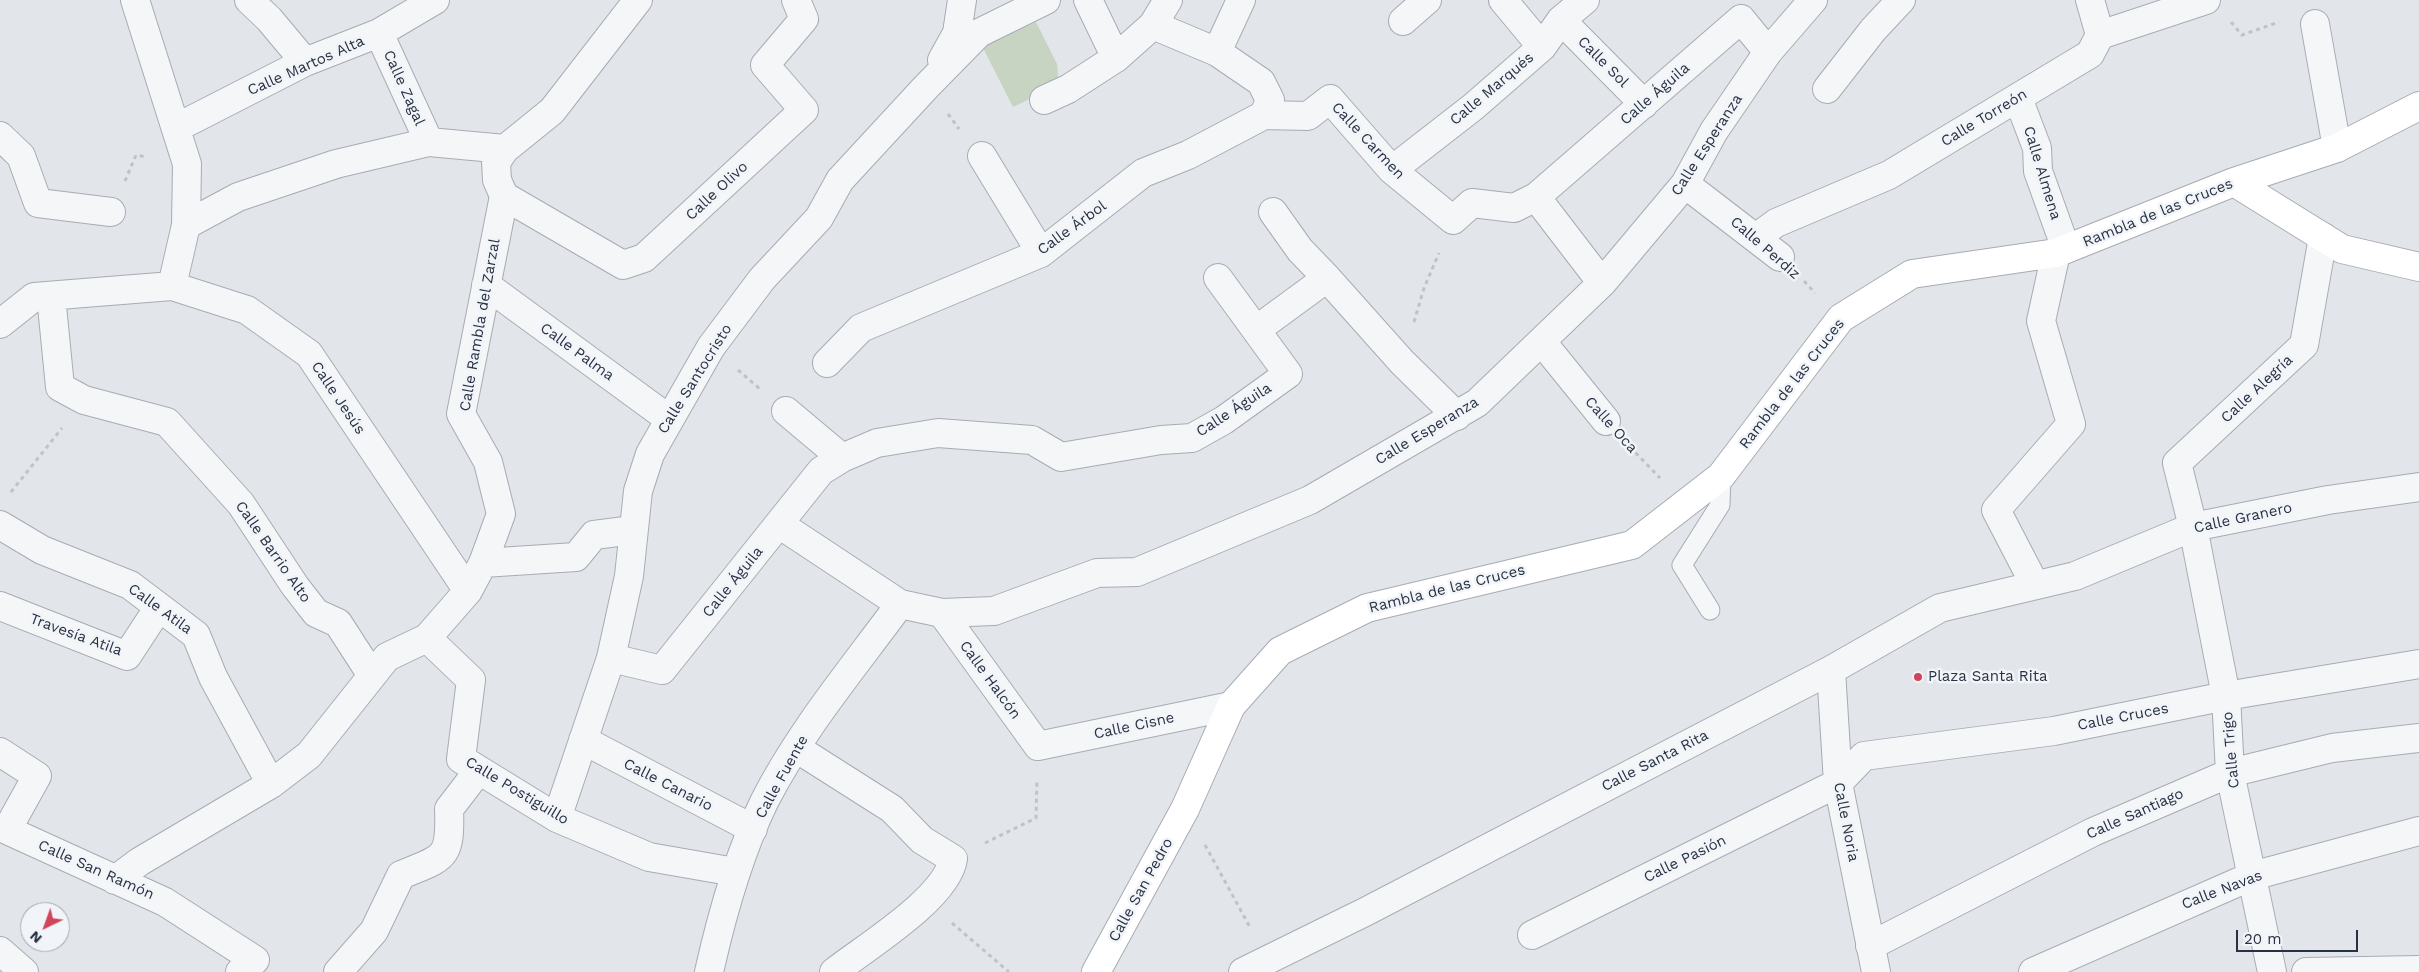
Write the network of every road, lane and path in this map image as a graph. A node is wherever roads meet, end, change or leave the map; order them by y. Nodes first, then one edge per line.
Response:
1 (135, 0) edge
2 (249, 0) edge
3 (435, 0) edge
4 (638, 0) edge
5 (796, 0) edge
6 (962, 0) edge
7 (1046, 0) edge
8 (1088, 0) edge
9 (1168, 0) edge
10 (1241, 0) edge
11 (1428, 0) edge
12 (1503, 0) edge
13 (1585, 0) edge
14 (1813, 0) edge
15 (1900, 0) edge
16 (2090, 0) edge
17 (2206, 0) edge
18 (1561, 20) junction
19 (1403, 21) dead end
20 (2230, 21) dead end
21 (2315, 24) joint
22 (1153, 25) junction
23 (379, 33) junction
24 (2100, 36) junction
25 (1542, 48) junction
26 (1217, 52) junction
27 (1768, 52) junction
28 (1116, 58) junction
29 (305, 62) junction
30 (926, 87) junction
31 (1827, 90) dead end
32 (2018, 98) junction
33 (1044, 100) dead end
34 (1644, 104) junction
35 (2419, 106) edge
36 (1264, 115) junction
37 (176, 128) junction
38 (0, 136) edge
39 (429, 142) junction
40 (2337, 148) junction
41 (505, 149) junction
42 (982, 156) joint
43 (187, 164) junction
44 (1392, 170) junction
45 (2234, 182) junction
46 (1685, 184) junction
47 (504, 196) junction
48 (1536, 197) junction
49 (111, 212) joint
50 (1273, 212) dead end
51 (1453, 220) junction
52 (186, 225) junction
53 (2322, 236) junction
54 (1757, 237) junction
55 (2061, 251) junction
56 (1041, 253) junction
57 (1780, 257) joint
58 (2419, 267) edge
59 (1218, 278) dead end
60 (1327, 278) junction
61 (1602, 283) junction
62 (486, 285) junction
63 (172, 286) junction
64 (50, 296) junction
65 (1840, 318) junction
66 (0, 324) edge
67 (1256, 330) junction
68 (1542, 342) junction
69 (711, 347) junction
70 (1402, 362) junction
71 (827, 363) dead end
72 (84, 400) junction
73 (786, 411) joint
74 (1457, 416) junction
75 (669, 419) junction
76 (1606, 422) joint
77 (842, 458) junction
78 (1721, 476) junction
79 (2419, 487) edge
80 (6, 498) dead end
81 (1685, 504) junction
82 (779, 524) junction
83 (0, 525) edge
84 (2193, 528) junction
85 (633, 530) junction
86 (482, 563) junction
87 (2074, 576) joint
88 (2035, 585) junction
89 (468, 591) junction
90 (900, 604) junction
91 (0, 606) edge
92 (159, 607) junction
93 (1710, 610) dead end
94 (942, 614) junction
95 (427, 638) junction
96 (611, 658) junction
97 (2419, 664) edge
98 (1831, 670) junction
99 (371, 674) junction
100 (2226, 696) junction
101 (1231, 706) junction
102 (2419, 738) edge
103 (583, 740) junction
104 (1038, 746) junction
105 (796, 748) junction
106 (0, 752) edge
107 (479, 770) junction
108 (2230, 773) junction
109 (1838, 783) junction
110 (271, 784) junction
111 (1185, 809) junction
112 (557, 818) junction
113 (753, 829) junction
114 (2419, 830) edge
115 (4, 835) edge
116 (953, 859) junction
117 (734, 872) junction
118 (2252, 876) junction
119 (115, 880) junction
120 (926, 902) junction
121 (1532, 935) dead end
122 (1870, 946) junction
123 (0, 951) edge
124 (1271, 965) edge
125 (840, 970) edge
126 (2419, 970) edge
127 (24, 972) edge
128 (240, 972) edge
129 (338, 972) edge
130 (710, 972) edge
131 (1009, 972) edge
132 (1096, 972) edge
133 (1243, 972) edge
134 (1876, 972) edge
135 (2033, 972) edge
136 (2272, 972) edge
137 (2306, 972) edge

1 - 37 street
2 - 29 street
3 - 23 street, Calle Martos Alta
4 - 41 street
5 - 47 street, Calle Olivo
6 - 30 street
7 - 30 street, Calle Santocristo
8 - 28 street
9 - 22 street
10 - 26 street
11 - 19 street
12 - 25 street
13 - 18 street, Calle Marqués
14 - 27 street, Calle Esperanza
15 - 31 street
16 - 24 street
17 - 24 street
18 - 25 street, Calle Marqués
18 - 34 street, Calle Sol
20 - 21 path
21 - 40 street
22 - 26 street
22 - 28 street
23 - 29 street, Calle Martos Alta
23 - 39 street, Calle Zagal
24 - 32 street, Calle Torreón
25 - 44 street, Calle Marqués
26 - 36 street
27 - 34 street, Calle Águila
27 - 46 street, Calle Esperanza
28 - 33 street
29 - 37 street, Calle Martos Alta
30 - 42 path
30 - 69 street, Calle Santocristo
32 - 54 street, Calle Torreón
32 - 55 street, Calle Almena
34 - 48 street, Calle Águila
35 - 40 street, Rambla de las Cruces
36 - 44 street, Calle Carmen
36 - 56 street, Calle Árbol
37 - 43 street
38 - 49 street
39 - 41 street
39 - 52 street
40 - 45 street, Rambla de las Cruces
41 - 47 street, Calle Rambla del Zarzal
42 - 56 street
43 - 49 path
43 - 52 street
44 - 51 street, Calle Carmen
45 - 53 street
45 - 55 street, Rambla de las Cruces
46 - 54 street, Calle Perdiz
46 - 61 street, Calle Esperanza
47 - 62 street, Calle Rambla del Zarzal
48 - 51 street
48 - 61 street
50 - 60 street
51 - 70 path
52 - 63 street
53 - 58 street
53 - 84 street, Calle Alegría
54 - 57 street, Calle Perdiz
55 - 65 street, Rambla de las Cruces
55 - 88 street
56 - 71 street, Calle Árbol
57 - 65 path, Calle Perdiz
59 - 67 street
60 - 67 street
60 - 70 street
61 - 68 street, Calle Esperanza
62 - 75 street, Calle Palma
62 - 86 street, Calle Rambla del Zarzal
63 - 64 street
63 - 89 street, Calle Jesús
64 - 66 street
64 - 72 street, Calle Barrio Alto
65 - 78 street, Rambla de las Cruces
67 - 77 street, Calle Águila
68 - 74 street, Calle Esperanza
68 - 76 street, Calle Oca
69 - 73 path
69 - 75 street, Calle Santocristo
70 - 74 street
72 - 80 path
72 - 99 street, Calle Barrio Alto
73 - 77 street
74 - 94 street, Calle Esperanza
75 - 85 street, Calle Santocristo
76 - 81 path, Calle Oca
77 - 82 street, Calle Águila
78 - 81 street, Rambla de las Cruces
78 - 93 lane
79 - 84 street, Calle Granero
81 - 101 street, Rambla de las Cruces
82 - 90 street
82 - 96 street, Calle Águila
83 - 92 street, Calle Atila
84 - 87 street, Calle Granero
84 - 100 street, Calle Trigo
85 - 86 street
85 - 96 street, Calle Santocristo
86 - 89 street, Calle Rambla del Zarzal
87 - 88 street, Calle Santa Rita
88 - 98 street, Calle Santa Rita
89 - 95 street, Calle Rambla del Zarzal
90 - 94 street
90 - 105 street, Calle Fuente
91 - 92 street, Travesía Atila
92 - 110 street, Calle Atila
94 - 104 street, Calle Halcón
95 - 99 street, Calle Rambla del Zarzal
95 - 107 street, Calle Postiguillo
96 - 103 street, Calle Santocristo
97 - 100 street, Calle Cruces
98 - 109 street, Calle Noria
98 - 124 street, Calle Santa Rita
99 - 110 street
100 - 108 street, Calle Trigo
100 - 109 street, Calle Cruces
101 - 104 street, Calle Cisne
101 - 111 street, Calle San Pedro
102 - 108 street, Calle Santiago
103 - 112 street, Calle Santocristo
103 - 113 street, Calle Canario
104 - 116 path
105 - 113 street, Calle Fuente
105 - 116 street
106 - 115 street, Calle San Ramón
107 - 112 street, Calle Postiguillo
107 - 129 street
108 - 118 street, Calle Trigo
108 - 122 street, Calle Santiago
109 - 121 street, Calle Pasión
109 - 122 street, Calle Noria
110 - 119 street
111 - 124 path
111 - 132 street, Calle San Pedro
112 - 117 street, Calle Postiguillo
113 - 117 street, Calle Fuente
114 - 118 street, Calle Navas
115 - 119 street, Calle San Ramón
116 - 120 street
117 - 130 street, Calle Fuente
118 - 135 street, Calle Navas
118 - 136 street, Calle Trigo
119 - 128 street, Calle San Ramón
120 - 125 street
120 - 131 path
122 - 134 street, Calle Noria
123 - 127 street
124 - 133 street, Calle Santa Rita
126 - 137 street

